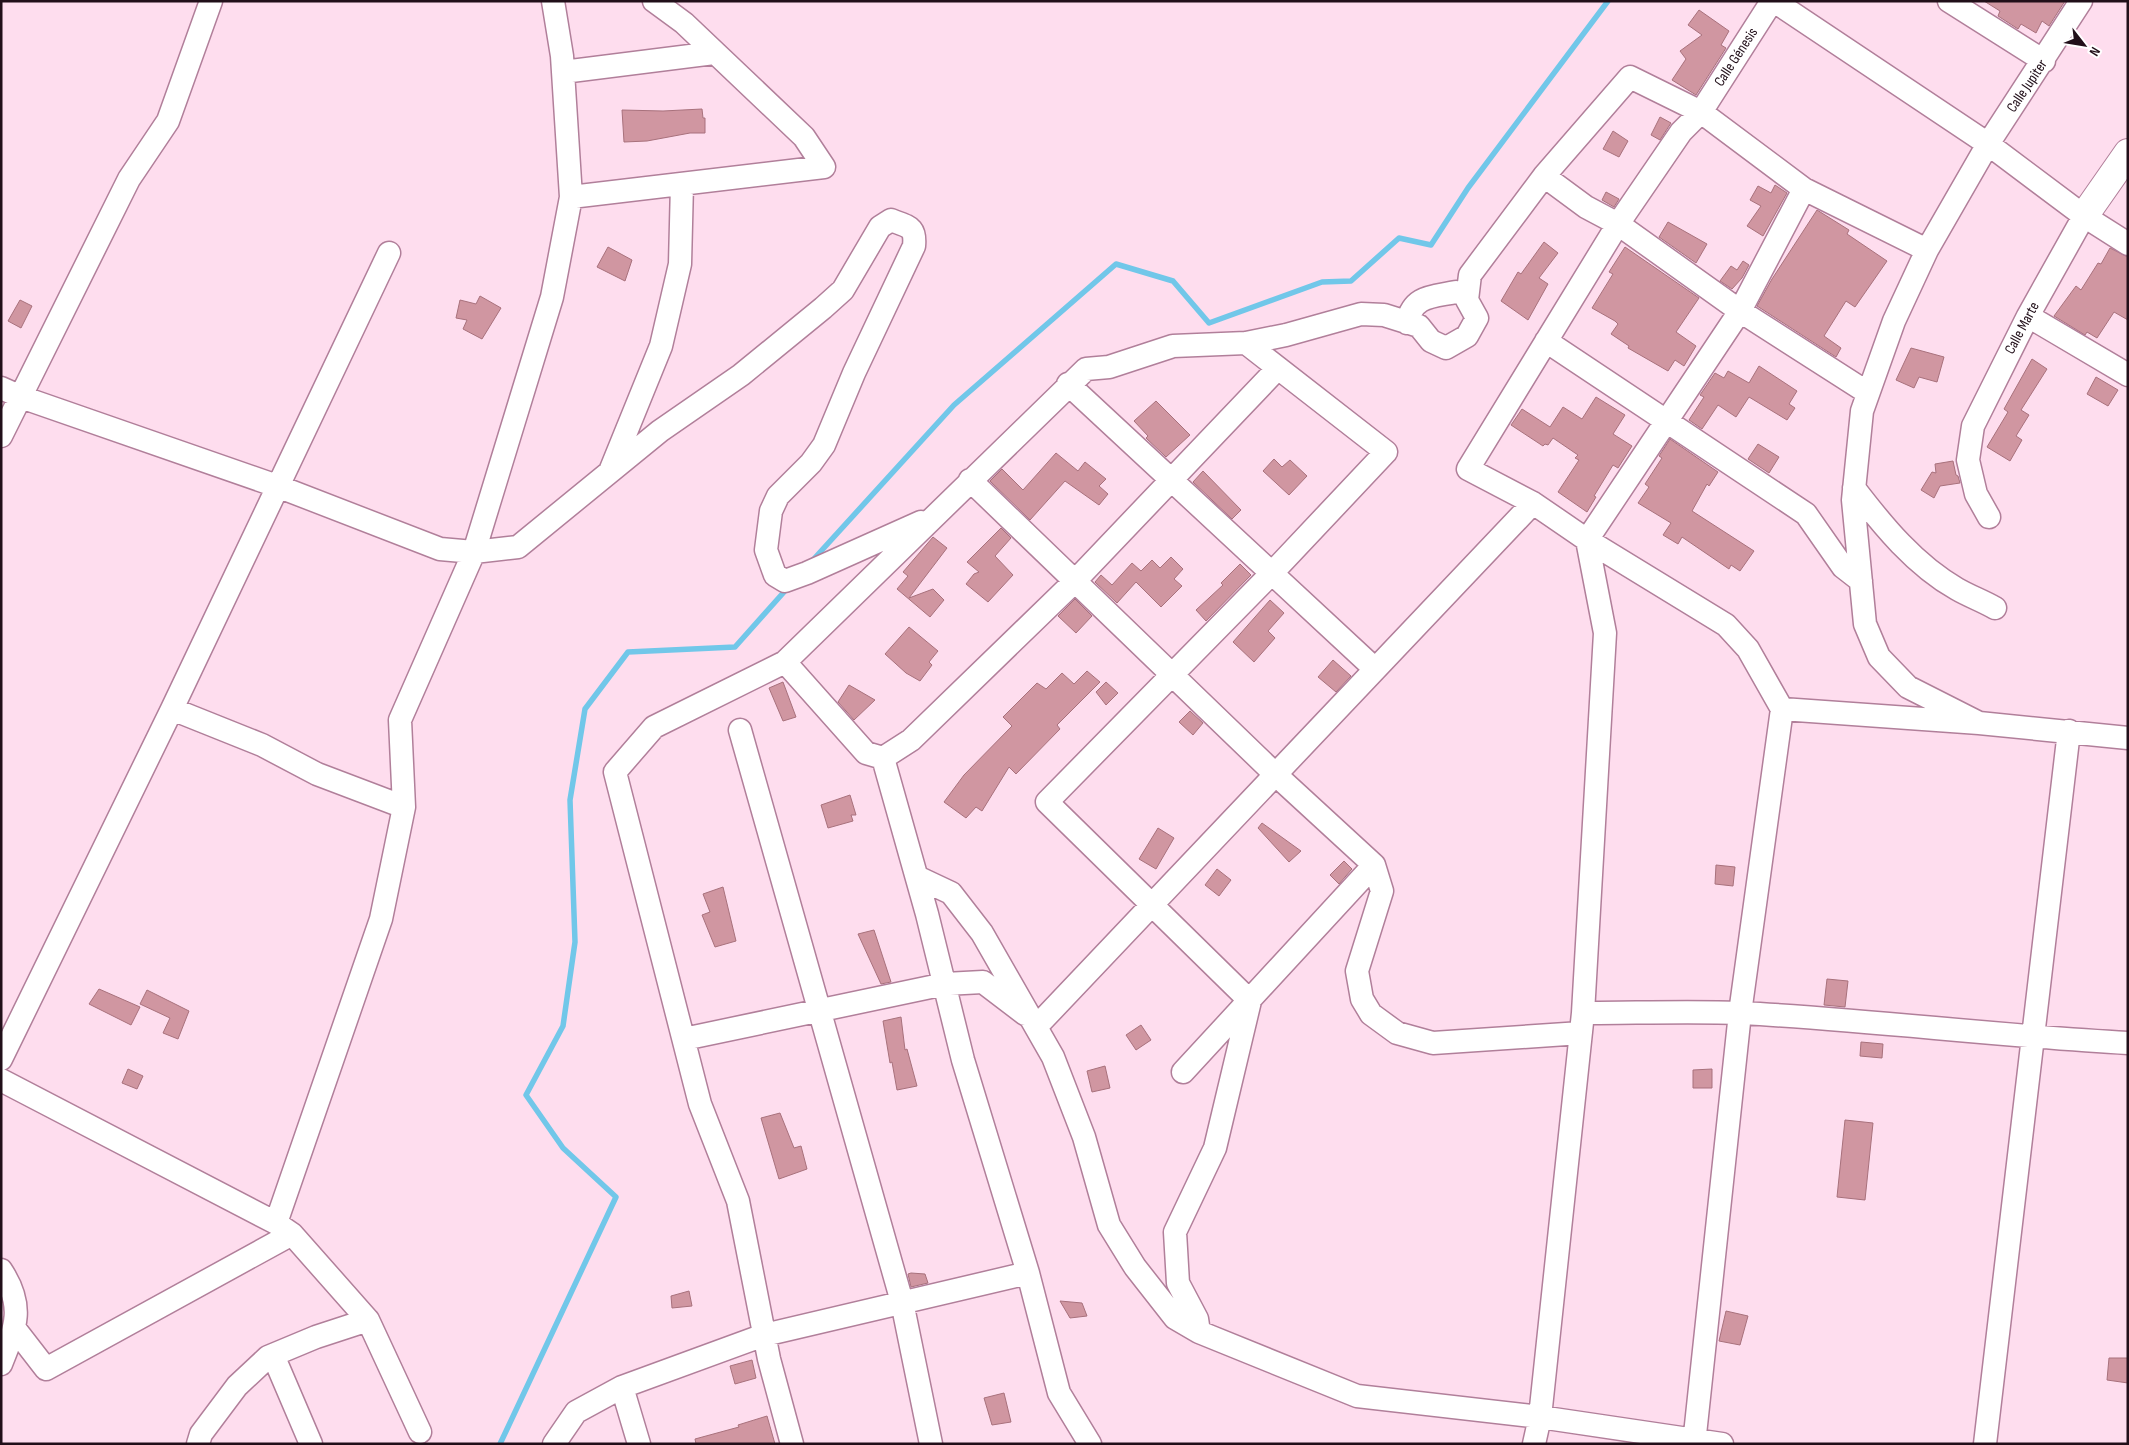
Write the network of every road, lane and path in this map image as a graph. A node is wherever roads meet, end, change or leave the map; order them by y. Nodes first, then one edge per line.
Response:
1 (211, 1) edge
2 (553, 1) edge
3 (654, 1) edge
4 (1772, 1) edge
5 (1950, 1) edge
6 (2081, 1) edge
7 (714, 53) junction
8 (2044, 61) junction
9 (563, 72) junction
10 (1701, 112) junction
11 (1988, 144) junction
12 (2128, 153) edge
13 (1544, 176) junction
14 (682, 184) junction
15 (1804, 189) junction
16 (571, 197) junction
17 (2084, 216) junction
18 (1618, 224) junction
19 (2128, 244) edge
20 (1927, 250) junction
21 (389, 253) dead end
22 (1456, 292) dead end
23 (1740, 311) junction
24 (2028, 316) junction
25 (1407, 323) junction
26 (1546, 341) junction
27 (1246, 343) junction
28 (1278, 368) junction
29 (2128, 375) edge
30 (1068, 384) junction
31 (1, 388) edge
32 (1868, 393) junction
33 (21, 397) junction
34 (1667, 420) junction
35 (1, 436) edge
36 (610, 472) junction
37 (970, 480) junction
38 (1172, 480) junction
39 (277, 486) junction
40 (1854, 488) junction
41 (1533, 504) junction
42 (934, 517) junction
43 (1989, 517) dead end
44 (1587, 540) junction
45 (474, 552) junction
46 (1272, 573) junction
47 (1075, 581) junction
48 (1861, 581) junction
49 (1995, 608) dead end
50 (785, 662) junction
51 (1375, 669) junction
52 (1173, 676) junction
53 (172, 709) junction
54 (1782, 709) junction
55 (1979, 723) junction
56 (740, 730) dead end
57 (2069, 731) junction
58 (2128, 738) edge
59 (883, 758) junction
60 (1275, 774) junction
61 (404, 807) junction
62 (1374, 865) junction
63 (917, 877) junction
64 (1150, 905) junction
65 (944, 984) junction
66 (1250, 1001) junction
67 (819, 1010) junction
68 (1740, 1013) junction
69 (1034, 1023) junction
70 (1582, 1023) junction
71 (2033, 1038) junction
72 (684, 1039) junction
73 (2128, 1043) edge
74 (1, 1059) edge
75 (1183, 1072) dead end
76 (1, 1080) edge
77 (284, 1229) junction
78 (1, 1270) edge
79 (1028, 1273) junction
80 (902, 1302) junction
81 (368, 1320) junction
82 (15, 1330) junction
83 (1199, 1332) junction
84 (764, 1335) junction
85 (273, 1355) junction
86 (1, 1364) edge
87 (622, 1386) junction
88 (1540, 1417) junction
89 (420, 1432) dead end
90 (1694, 1441) edge
91 (198, 1444) edge
92 (311, 1444) edge
93 (554, 1444) edge
94 (638, 1444) edge
95 (792, 1444) edge
96 (931, 1444) edge
97 (1090, 1444) edge
98 (1534, 1444) edge
99 (1722, 1444) edge
100 (1985, 1444) edge

1 - 33 street
2 - 9 street
3 - 7 street
4 - 10 street, Calle Génesis
4 - 11 street
5 - 8 street
6 - 8 street, Calle Jupiter
7 - 9 street
7 - 14 street
8 - 11 street, Calle Jupiter
9 - 16 street
10 - 13 street
10 - 15 street
10 - 18 street, Calle Génesis
11 - 17 street
11 - 20 street, Calle Jupiter
12 - 17 street, Calle Marte
13 - 18 street
13 - 25 street
14 - 16 street
14 - 36 street
15 - 20 street
15 - 23 street
16 - 45 street
17 - 19 street
17 - 24 street, Calle Marte
18 - 23 street
18 - 26 street, Calle Génesis
20 - 32 street, Calle Jupiter
21 - 39 street
22 - 25 street
23 - 32 street
23 - 34 street
24 - 29 street
24 - 43 street, Calle Marte
25 - 27 street
26 - 34 street
26 - 41 street, Calle Génesis
27 - 28 street
27 - 30 street
28 - 38 street
28 - 46 street
30 - 37 street
30 - 38 street
31 - 33 street
32 - 40 street, Calle Jupiter
33 - 35 street
33 - 39 street
34 - 44 street
34 - 48 street
36 - 42 street
36 - 45 street
37 - 42 street
37 - 47 street
38 - 46 street
38 - 47 street
39 - 45 street
39 - 53 street
40 - 48 street, Calle Jupiter
40 - 49 street
41 - 44 street
41 - 51 street
42 - 50 street
44 - 54 street
44 - 70 street
45 - 61 street
46 - 51 street
46 - 52 street
47 - 52 street
47 - 59 street
48 - 55 street, Calle Jupiter
50 - 59 street
50 - 72 street
51 - 60 street
52 - 60 street
52 - 64 street
53 - 61 street
53 - 74 street
54 - 55 street
54 - 68 street
55 - 57 street
56 - 67 street
57 - 58 street
57 - 71 street
59 - 63 street
60 - 62 street
60 - 64 street
61 - 77 street
62 - 66 street
62 - 70 street
63 - 65 street
63 - 69 street
64 - 66 street
64 - 69 street
65 - 67 street
65 - 69 street
65 - 79 street
66 - 75 street
66 - 83 street
67 - 72 street
67 - 80 street
68 - 70 street
68 - 71 street
68 - 90 street
69 - 83 street
70 - 88 street
71 - 73 street
71 - 100 street
72 - 84 street
76 - 77 street
77 - 81 street
77 - 82 street
78 - 82 street
79 - 80 street
79 - 97 street
80 - 84 street
80 - 96 street
81 - 85 street
81 - 89 street
82 - 86 street
83 - 88 street
84 - 87 street
84 - 95 street
85 - 91 street
85 - 92 street
87 - 93 street
87 - 94 street
88 - 90 street
88 - 98 street
90 - 99 street

